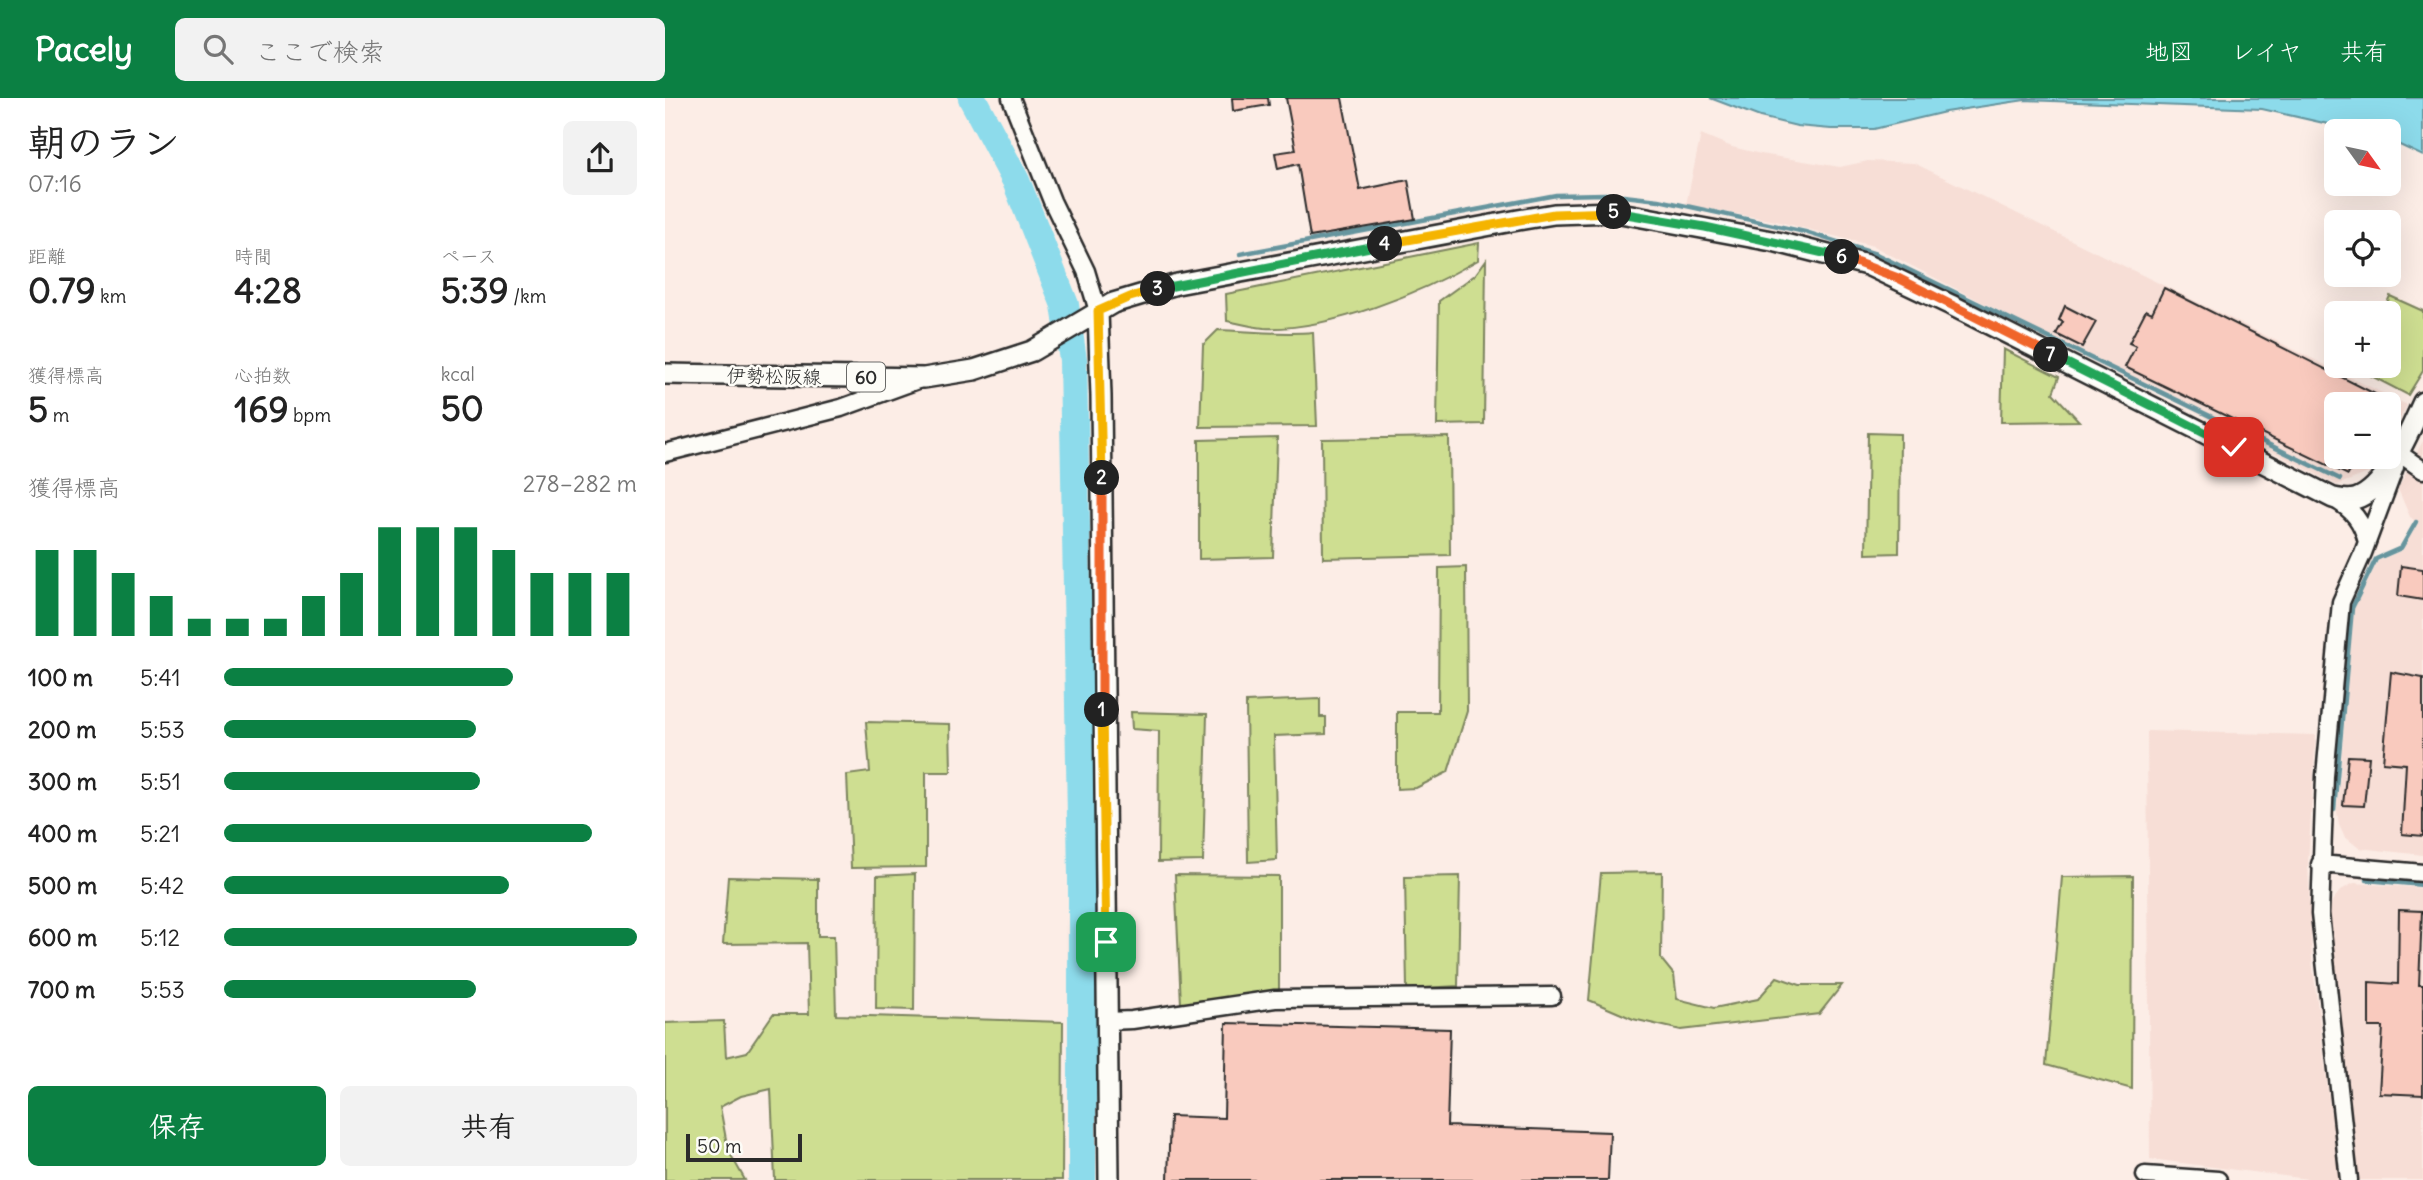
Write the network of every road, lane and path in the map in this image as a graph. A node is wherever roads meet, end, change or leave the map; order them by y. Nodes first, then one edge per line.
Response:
1 (1011, 98) edge
2 (1098, 311) junction
3 (665, 374) edge
4 (924, 378) junction
5 (2423, 402) edge
6 (2403, 446) junction
7 (665, 453) edge
8 (2423, 470) edge
9 (2333, 498) junction
10 (2367, 542) junction
11 (2320, 864) junction
12 (2423, 873) edge
13 (1552, 996) dead end
14 (1107, 1021) junction
15 (2145, 1175) dead end
16 (1109, 1180) edge
17 (2218, 1180) edge
18 (2349, 1180) edge

1 - 2 street
2 - 4 main road, 伊勢松阪線 / 60
2 - 9 main road, 伊勢松阪線 / 60
2 - 14 main road
3 - 4 main road, 伊勢松阪線 / 60
4 - 7 street
5 - 6 main road
6 - 8 street
6 - 9 main road
6 - 10 street
9 - 10 street
10 - 11 street
11 - 12 street
11 - 18 street
13 - 14 street
14 - 16 main road
15 - 17 street

